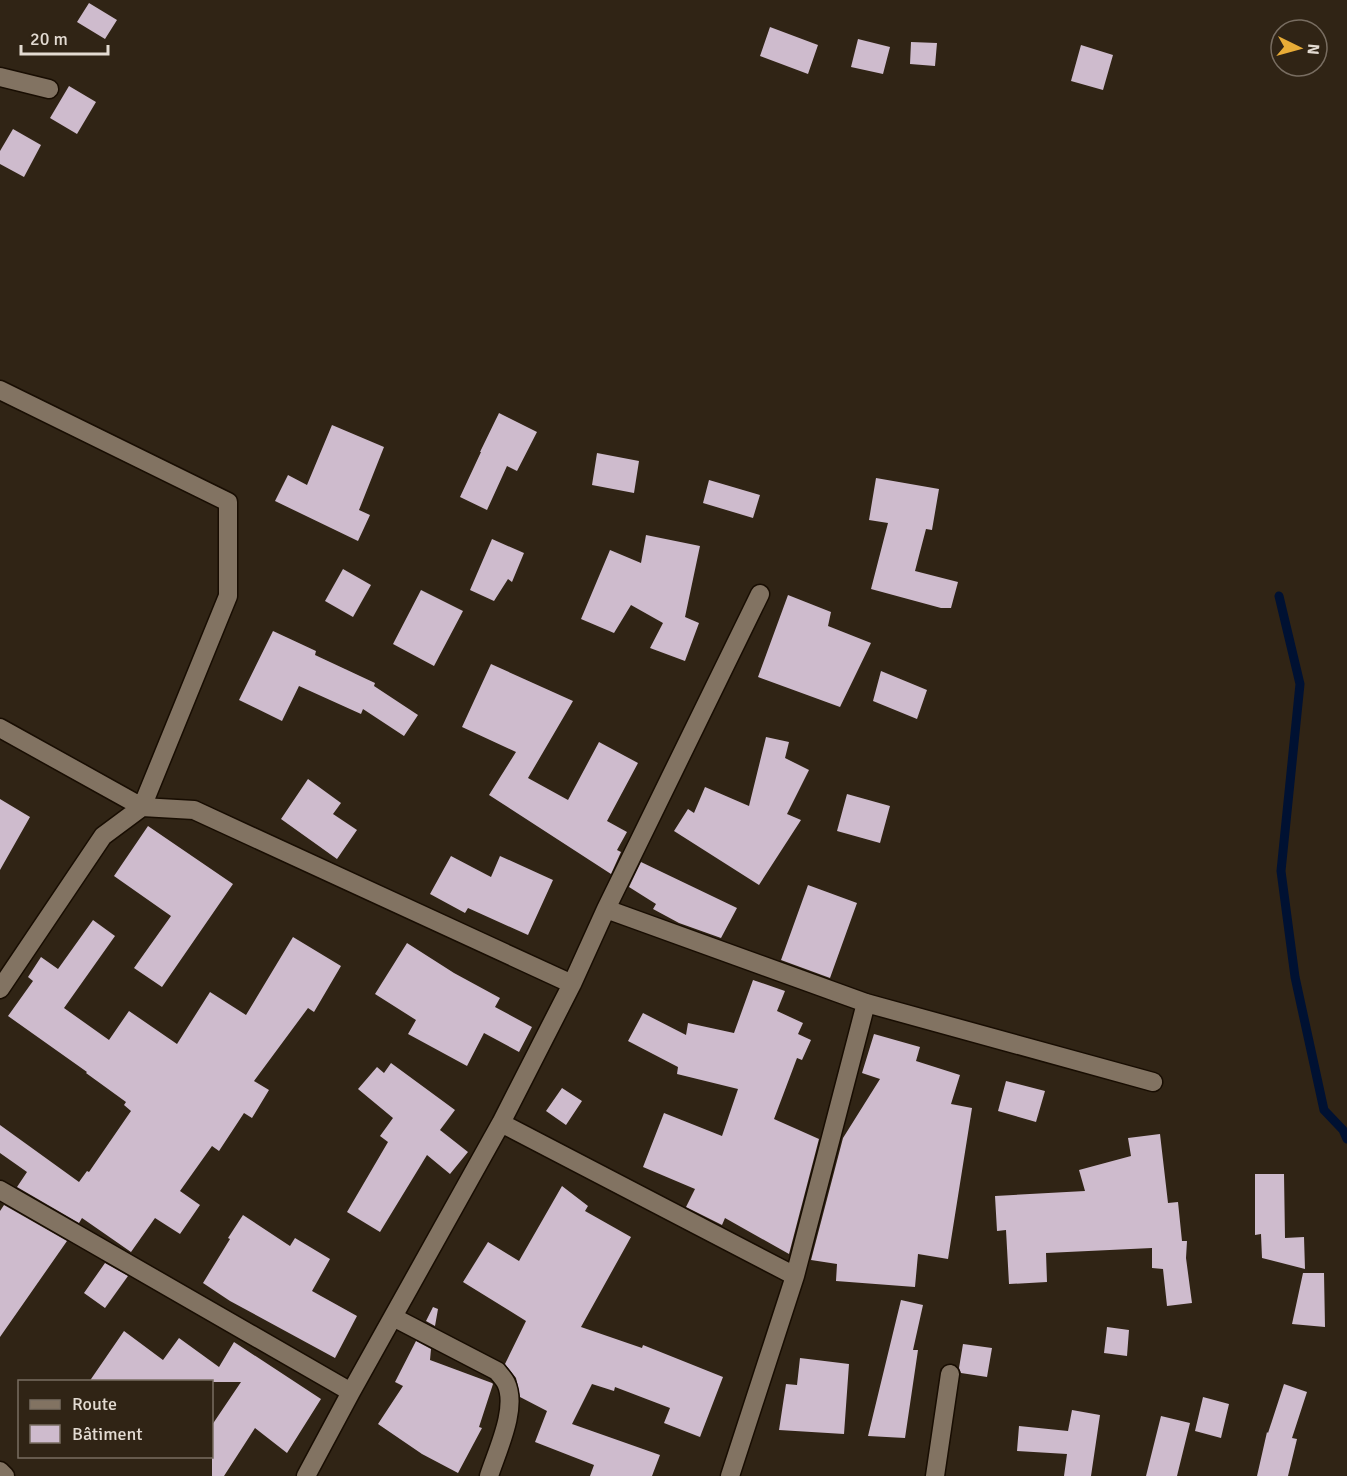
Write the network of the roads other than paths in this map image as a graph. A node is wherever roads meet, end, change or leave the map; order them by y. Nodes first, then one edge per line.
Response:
1 (0, 77) edge
2 (49, 89) dead end
3 (0, 390) edge
4 (760, 594) dead end
5 (0, 728) edge
6 (142, 807) junction
7 (606, 909) junction
8 (572, 984) junction
9 (0, 989) edge
10 (866, 1003) junction
11 (1153, 1082) dead end
12 (501, 1123) junction
13 (0, 1191) edge
14 (795, 1276) junction
15 (393, 1317) junction
16 (950, 1374) dead end
17 (351, 1392) junction
18 (0, 1471) edge
19 (5, 1476) edge
20 (306, 1476) edge
21 (489, 1476) edge
22 (730, 1476) edge
23 (935, 1476) edge

1 - 2 street
3 - 6 street
4 - 7 street
5 - 6 street
6 - 8 street
6 - 9 street
7 - 8 street
7 - 10 street
8 - 12 street
10 - 11 street
10 - 14 street
12 - 14 street
12 - 15 street
13 - 17 street
14 - 22 street
15 - 17 street
15 - 21 street
16 - 23 street
17 - 20 street
18 - 19 street

